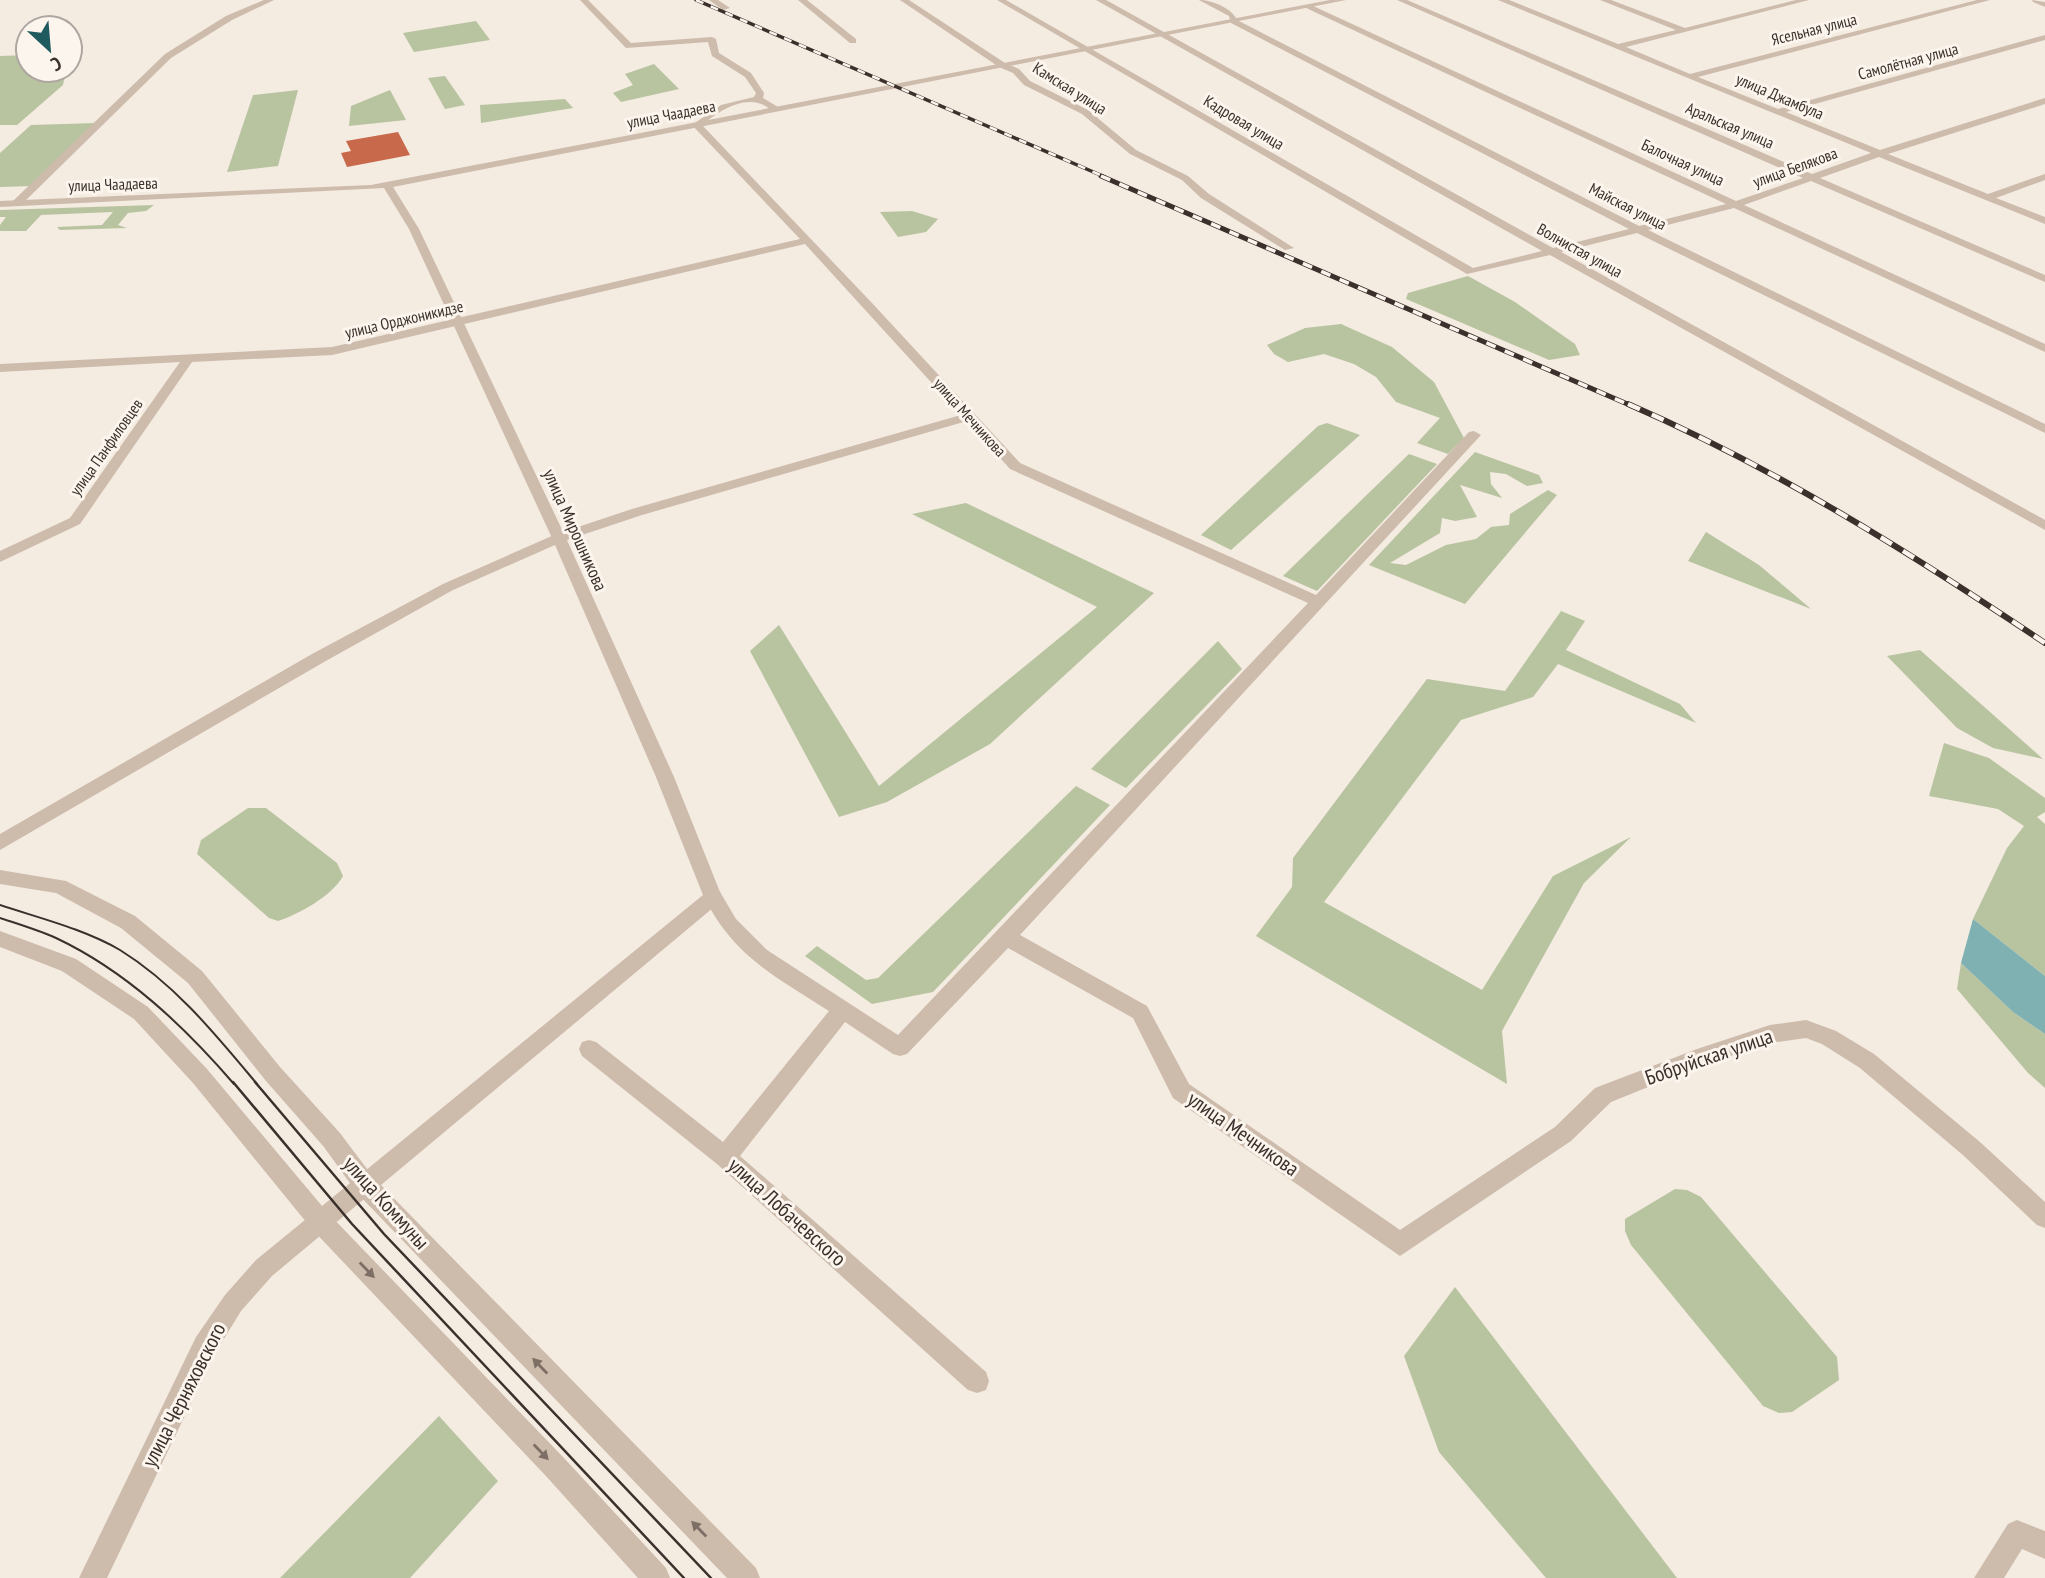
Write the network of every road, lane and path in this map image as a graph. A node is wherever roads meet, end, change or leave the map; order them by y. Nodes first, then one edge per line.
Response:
1 (270, 0) edge
2 (584, 0) edge
3 (713, 0) edge
4 (802, 0) edge
5 (904, 0) edge
6 (1001, 0) edge
7 (1100, 0) edge
8 (1203, 0) edge
9 (1342, 0) edge
10 (1401, 0) edge
11 (1503, 0) edge
12 (1604, 0) edge
13 (1780, 0) edge
14 (1805, 0) edge
15 (1986, 0) edge
16 (2036, 0) edge
17 (1790, 3) junction
18 (2045, 5) edge
19 (1308, 7) junction
20 (726, 8) dead end
21 (1234, 21) junction
22 (1683, 30) junction
23 (1161, 34) junction
24 (2045, 37) edge
25 (853, 41) dead end
26 (1618, 47) junction
27 (1084, 49) junction
28 (1002, 65) junction
29 (1691, 75) junction
30 (758, 99) junction
31 (2045, 101) edge
32 (775, 110) junction
33 (1778, 112) junction
34 (697, 125) junction
35 (1878, 154) junction
36 (2045, 177) edge
37 (1813, 178) junction
38 (388, 186) junction
39 (1986, 198) junction
40 (17, 203) junction
41 (0, 204) edge
42 (1738, 204) junction
43 (2045, 221) edge
44 (1639, 230) junction
45 (806, 242) junction
46 (1289, 248) dead end
47 (1549, 251) junction
48 (1471, 272) joint
49 (2045, 279) edge
50 (456, 323) junction
51 (2045, 348) edge
52 (188, 359) junction
53 (0, 368) edge
54 (970, 416) junction
55 (2045, 429) edge
56 (1474, 435) dead end
57 (2044, 524) edge
58 (559, 538) junction
59 (0, 557) edge
60 (1319, 603) junction
61 (0, 843) edge
62 (0, 877) edge
63 (713, 897) junction
64 (1006, 937) junction
65 (0, 939) edge
66 (842, 1010) junction
67 (589, 1049) dead end
68 (725, 1157) junction
69 (365, 1185) junction
70 (328, 1214) junction
71 (2045, 1217) edge
72 (1400, 1244) joint
73 (977, 1381) dead end
74 (2045, 1545) edge
75 (93, 1578) edge
76 (656, 1578) edge
77 (747, 1578) edge
78 (1989, 1578) edge

1 - 40 street
2 - 30 street
3 - 20 street
4 - 25 street
5 - 28 street, Камская улица
6 - 27 street, Кадровая улица
7 - 23 street, Волнистая улица
8 - 21 street, Майская улица
9 - 19 street, улица Чаадаева
10 - 37 street, Аральская улица
11 - 26 street, улица Джамбула
12 - 22 street
13 - 17 street
14 - 17 street
15 - 29 street, Ясельная улица
16 - 18 street
17 - 22 street
19 - 21 street, улица Чаадаева
19 - 42 street, Балочная улица
21 - 23 street, улица Чаадаева
21 - 44 street, Майская улица
22 - 26 street
23 - 27 street, улица Чаадаева
23 - 47 street, Волнистая улица
24 - 33 street, Самолётная улица
26 - 29 street, улица Джамбула
27 - 28 street, улица Чаадаева
27 - 48 street, Кадровая улица
28 - 32 street, улица Чаадаева
28 - 46 street, Камская улица
29 - 33 street, улица Джамбула
30 - 32 street
30 - 34 street
31 - 35 street, улица Белякова
32 - 34 street, улица Чаадаева
33 - 35 street, улица Джамбула
34 - 38 street, улица Чаадаева
34 - 45 street, улица Мечникова
35 - 37 street, улица Белякова
35 - 39 street, улица Джамбула
36 - 39 street
37 - 42 street, улица Белякова
37 - 49 street, Аральская улица
38 - 40 street, улица Чаадаева
38 - 50 street, улица Мирошникова
39 - 43 street, улица Джамбула
40 - 41 street, улица Чаадаева
42 - 44 street, улица Белякова
42 - 51 street, Балочная улица
44 - 47 street, улица Белякова
44 - 55 street, Майская улица
45 - 50 street, улица Орджоникидзе
45 - 54 street, улица Мечникова
47 - 48 street, улица Белякова
47 - 57 street, Волнистая улица
50 - 52 street, улица Орджоникидзе
50 - 58 street, улица Мирошникова
52 - 53 street, улица Орджоникидзе
52 - 59 street, улица Панфиловцев
54 - 58 street
54 - 60 street, улица Мечникова
56 - 60 street
58 - 61 street
58 - 63 street, улица Мирошникова
60 - 64 street
62 - 69 street, улица Коммуны
63 - 66 street
63 - 69 street
64 - 66 street
64 - 72 street, улица Мечникова
65 - 70 street
66 - 68 street
67 - 68 street, улица Лобачевского
68 - 73 street, улица Лобачевского
69 - 70 street
77 -> 69 street, улица Коммуны
70 - 75 street, улица Черняховского
70 -> 76 street
71 - 72 street, Бобруйская улица
74 - 78 street

